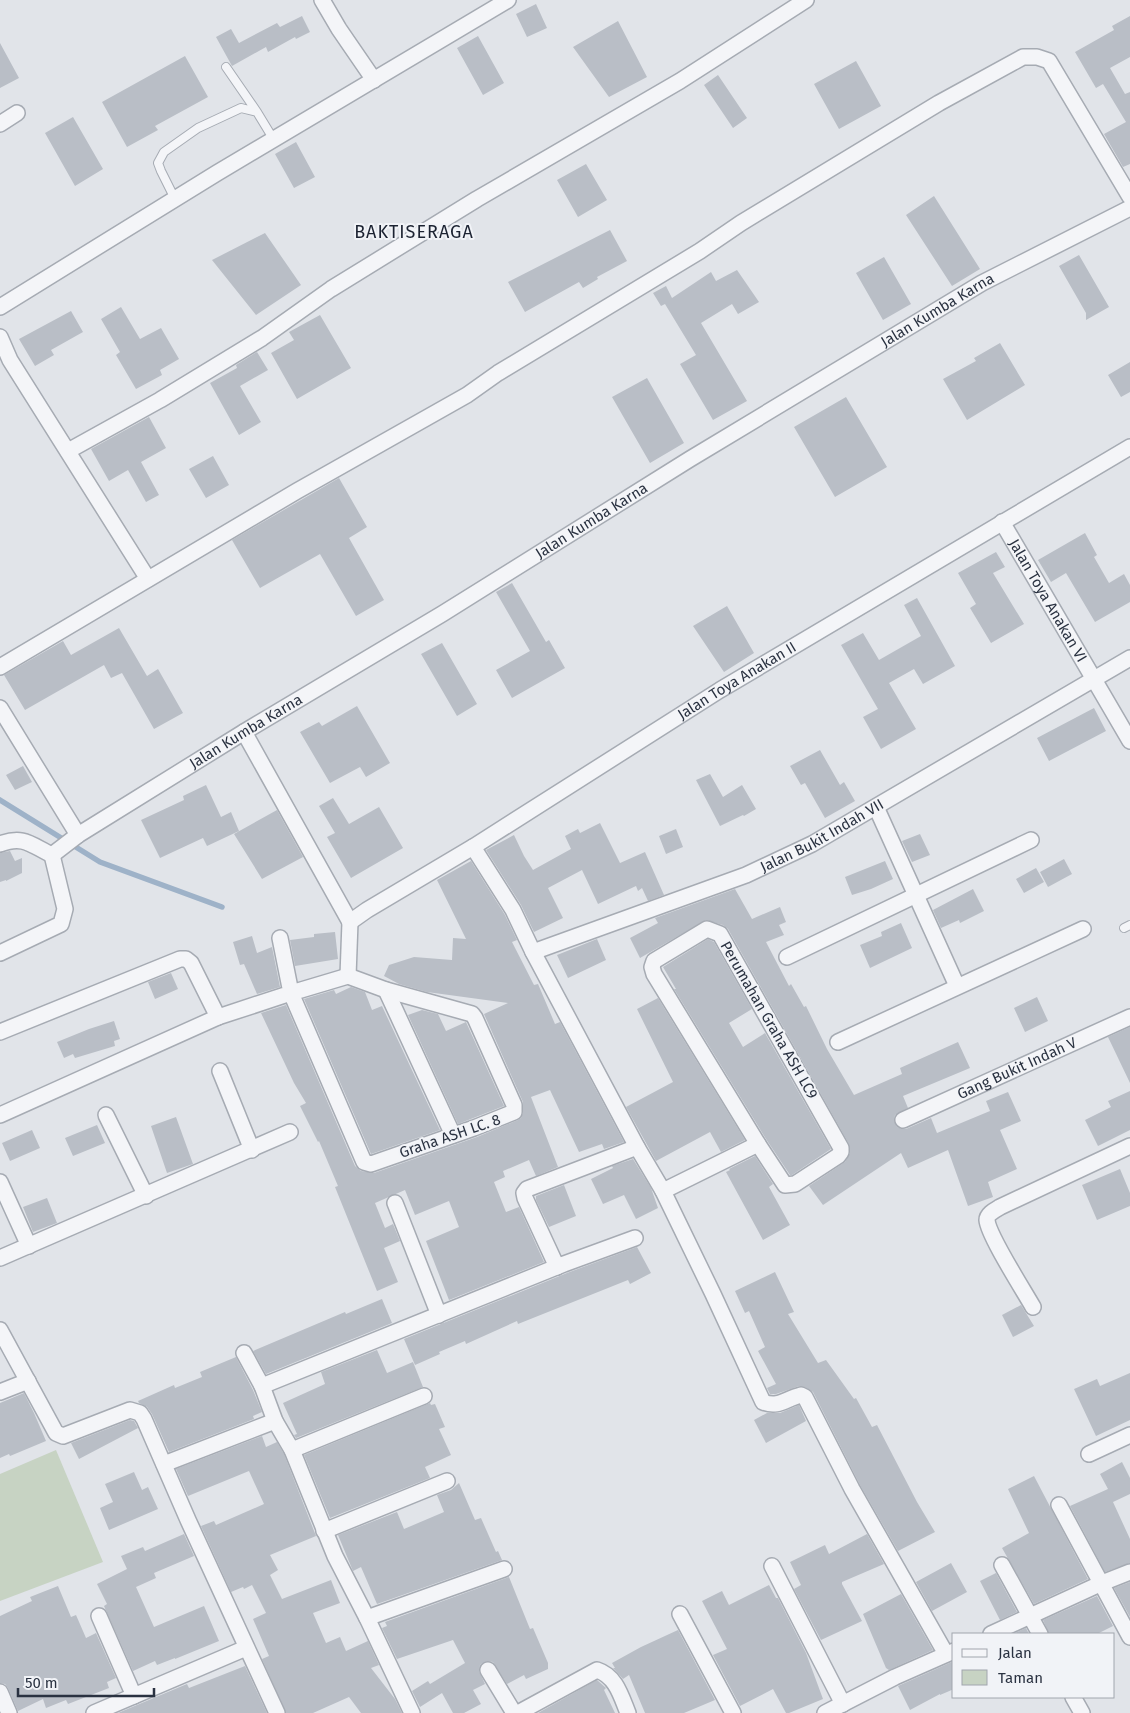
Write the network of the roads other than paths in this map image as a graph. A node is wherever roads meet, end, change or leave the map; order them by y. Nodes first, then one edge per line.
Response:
1 (322, 0) edge
2 (508, 0) edge
3 (806, 0) edge
4 (226, 67) dead end
5 (374, 80) junction
6 (256, 112) junction
7 (17, 113) dead end
8 (0, 124) edge
9 (274, 140) junction
10 (1130, 197) edge
11 (175, 199) junction
12 (1130, 208) edge
13 (0, 307) edge
14 (0, 337) edge
15 (5, 363) edge
16 (1130, 447) edge
17 (68, 451) junction
18 (1002, 522) junction
19 (148, 579) junction
20 (1130, 658) edge
21 (0, 667) edge
22 (1093, 680) junction
23 (0, 708) edge
24 (244, 732) junction
25 (1130, 741) edge
26 (876, 807) junction
27 (77, 836) junction
28 (1031, 840) dead end
29 (0, 844) edge
30 (473, 847) junction
31 (57, 851) junction
32 (916, 895) junction
33 (350, 922) junction
34 (1083, 929) dead end
35 (280, 938) dead end
36 (533, 952) junction
37 (0, 953) edge
38 (787, 957) dead end
39 (348, 976) junction
40 (957, 986) junction
41 (386, 990) junction
42 (290, 993) junction
43 (218, 1017) junction
44 (1130, 1017) edge
45 (0, 1032) edge
46 (838, 1042) dead end
47 (220, 1071) dead end
48 (0, 1115) edge
49 (106, 1115) dead end
50 (903, 1120) dead end
51 (290, 1132) dead end
52 (453, 1135) junction
53 (758, 1144) junction
54 (1130, 1146) edge
55 (637, 1147) junction
56 (252, 1150) junction
57 (0, 1182) edge
58 (663, 1191) junction
59 (146, 1196) junction
60 (394, 1203) dead end
61 (635, 1238) dead end
62 (29, 1246) junction
63 (0, 1258) edge
64 (557, 1266) junction
65 (1033, 1307) dead end
66 (439, 1315) junction
67 (0, 1330) edge
68 (244, 1353) dead end
69 (28, 1381) junction
70 (262, 1386) junction
71 (0, 1392) edge
72 (424, 1396) dead end
73 (275, 1421) junction
74 (1130, 1435) edge
75 (292, 1450) junction
76 (1089, 1454) dead end
77 (164, 1464) junction
78 (446, 1481) dead end
79 (1060, 1505) dead end
80 (324, 1531) junction
81 (1002, 1565) dead end
82 (772, 1566) dead end
83 (504, 1569) dead end
84 (1130, 1572) edge
85 (1102, 1583) junction
86 (680, 1614) dead end
87 (99, 1616) dead end
88 (1031, 1617) junction
89 (367, 1618) junction
90 (993, 1633) edge
91 (1039, 1633) edge
92 (1130, 1637) edge
93 (246, 1648) junction
94 (950, 1652) edge
95 (488, 1670) dead end
96 (0, 1692) edge
97 (134, 1696) junction
98 (1074, 1698) edge
99 (843, 1704) junction
100 (9, 1713) edge
101 (94, 1713) edge
102 (277, 1713) edge
103 (412, 1713) edge
104 (514, 1713) edge
105 (518, 1713) edge
106 (628, 1713) edge
107 (734, 1713) edge
108 (825, 1713) edge
109 (1082, 1713) edge

1 - 5 street
2 - 5 street
3 - 17 street
4 - 6 lane
5 - 9 street
6 - 9 lane
6 - 11 lane
7 - 8 street
9 - 11 street
10 - 19 street
11 - 13 street
12 - 24 street, Jalan Kumba Karna
14 - 15 street
15 - 17 street
16 - 18 street, Jalan Toya Anakan II
17 - 19 street
18 - 22 street, Jalan Toya Anakan VI
18 - 30 street, Jalan Toya Anakan II
19 - 21 street
20 - 22 street, Jalan Bukit Indah VII
22 - 25 street, Jalan Toya Anakan VI
22 - 26 street, Jalan Bukit Indah VII
23 - 27 street
24 - 27 street, Jalan Kumba Karna
24 - 33 street
26 - 32 street
26 - 36 street, Jalan Bukit Indah VII
27 - 31 street, Jalan Kumba Karna
28 - 32 street
29 - 31 street
30 - 33 street, Jalan Toya Anakan II
30 - 36 street
31 - 37 street
32 - 38 street
32 - 40 street
33 - 39 street
34 - 40 street
35 - 42 street
36 - 55 street
39 - 41 street, Graha ASH LC. 8
39 - 42 street
40 - 46 street
41 - 52 street
41 - 52 street, Graha ASH LC. 8
42 - 43 street
42 - 52 street, Graha ASH LC. 8
43 - 45 street
43 - 48 street
44 - 50 street, Gang Bukit Indah V
47 - 56 street
49 - 59 street
51 - 56 street
53 - 53 street, Perumahan Graha ASH LC9
53 - 58 street
54 - 65 street
55 - 58 street
55 - 64 street
56 - 59 street
57 - 62 street
58 - 94 street
59 - 62 street
60 - 66 street
61 - 64 street
62 - 63 street
64 - 66 street
66 - 70 street
67 - 69 street
68 - 70 street
69 - 71 street
69 - 77 street
70 - 73 street
72 - 75 street
73 - 75 street
73 - 77 street
74 - 76 street
75 - 80 street
77 - 93 street
78 - 80 street
79 - 85 street
80 - 89 street
81 - 88 street
82 - 99 street
83 - 89 street
84 - 85 street
85 - 88 street
85 - 92 street
86 - 107 street
87 - 97 street
88 - 90 street
88 - 91 street
89 - 103 street
93 - 97 street
93 - 102 street
94 - 99 street
95 - 104 street
96 - 100 street
97 - 101 street
98 - 109 street
99 - 108 street
105 - 106 street

